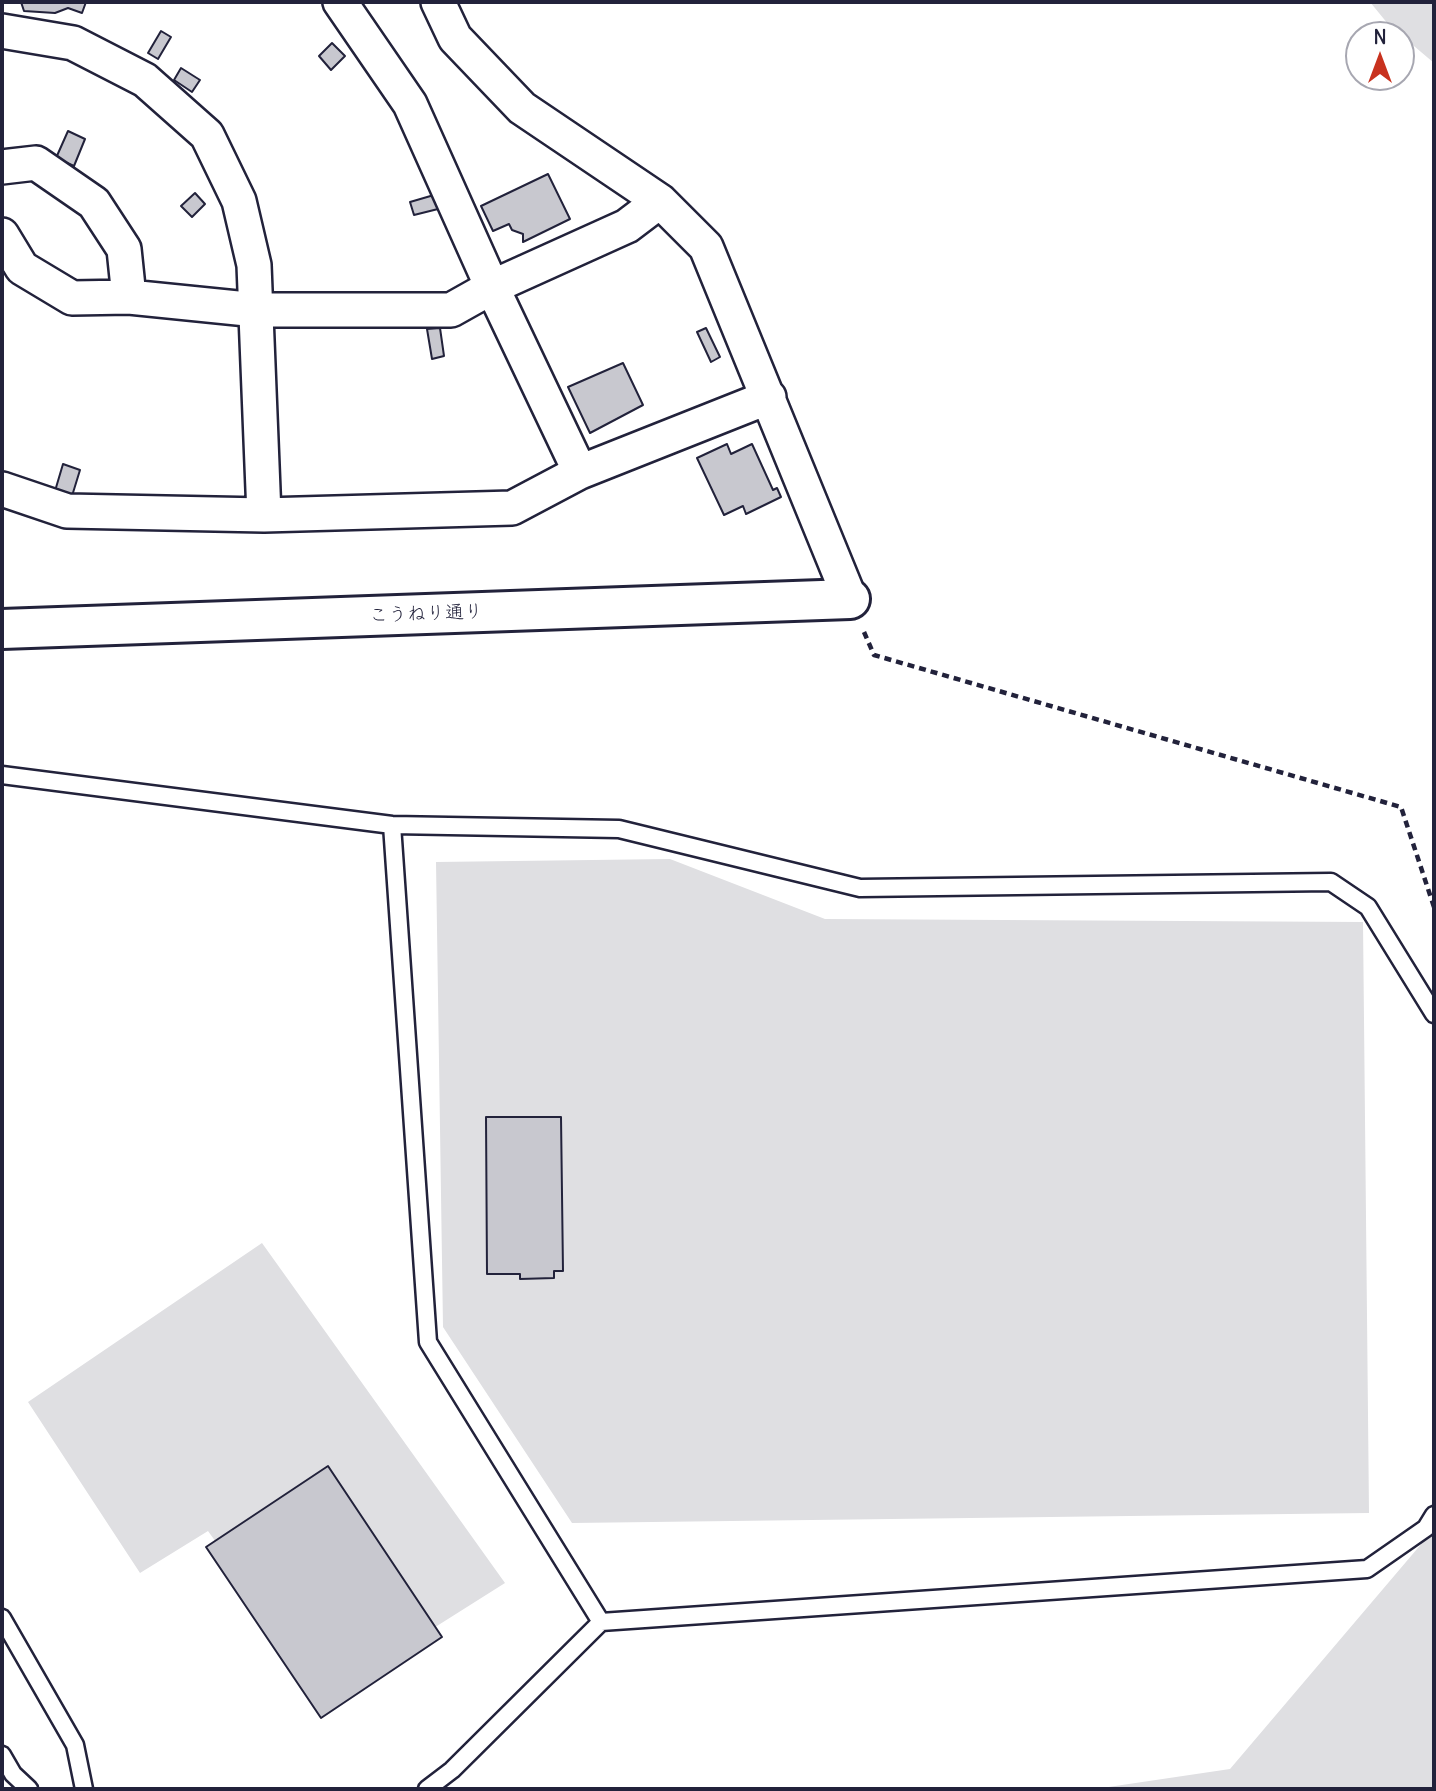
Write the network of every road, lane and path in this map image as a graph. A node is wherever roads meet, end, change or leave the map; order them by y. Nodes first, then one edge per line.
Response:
1 (340, 2) edge
2 (438, 2) edge
3 (2, 31) edge
4 (2, 167) edge
5 (660, 201) junction
6 (2, 235) edge
7 (492, 287) junction
8 (129, 297) junction
9 (257, 310) junction
10 (769, 397) junction
11 (580, 472) junction
12 (2, 489) edge
13 (264, 515) junction
14 (850, 599) junction
15 (2, 629) edge
16 (2, 775) edge
17 (392, 825) junction
18 (1434, 907) edge
19 (1434, 1014) edge
20 (1434, 1515) edge
21 (2, 1618) edge
22 (601, 1622) junction
23 (2, 1755) edge
24 (29, 1789) edge
25 (84, 1789) edge
26 (427, 1789) edge

1 - 7 street
2 - 5 street
3 - 9 street
4 - 8 street
5 - 7 street
5 - 10 street
6 - 8 street
7 - 9 street
7 - 11 street
8 - 9 street
9 - 13 street
10 - 11 street
10 - 14 street
11 - 13 street
12 - 13 street
14 - 15 street, こうねり通り
14 - 18 path
16 - 17 lane
17 - 19 lane
17 - 22 lane
20 - 22 lane
21 - 25 lane
22 - 26 lane
23 - 24 lane

